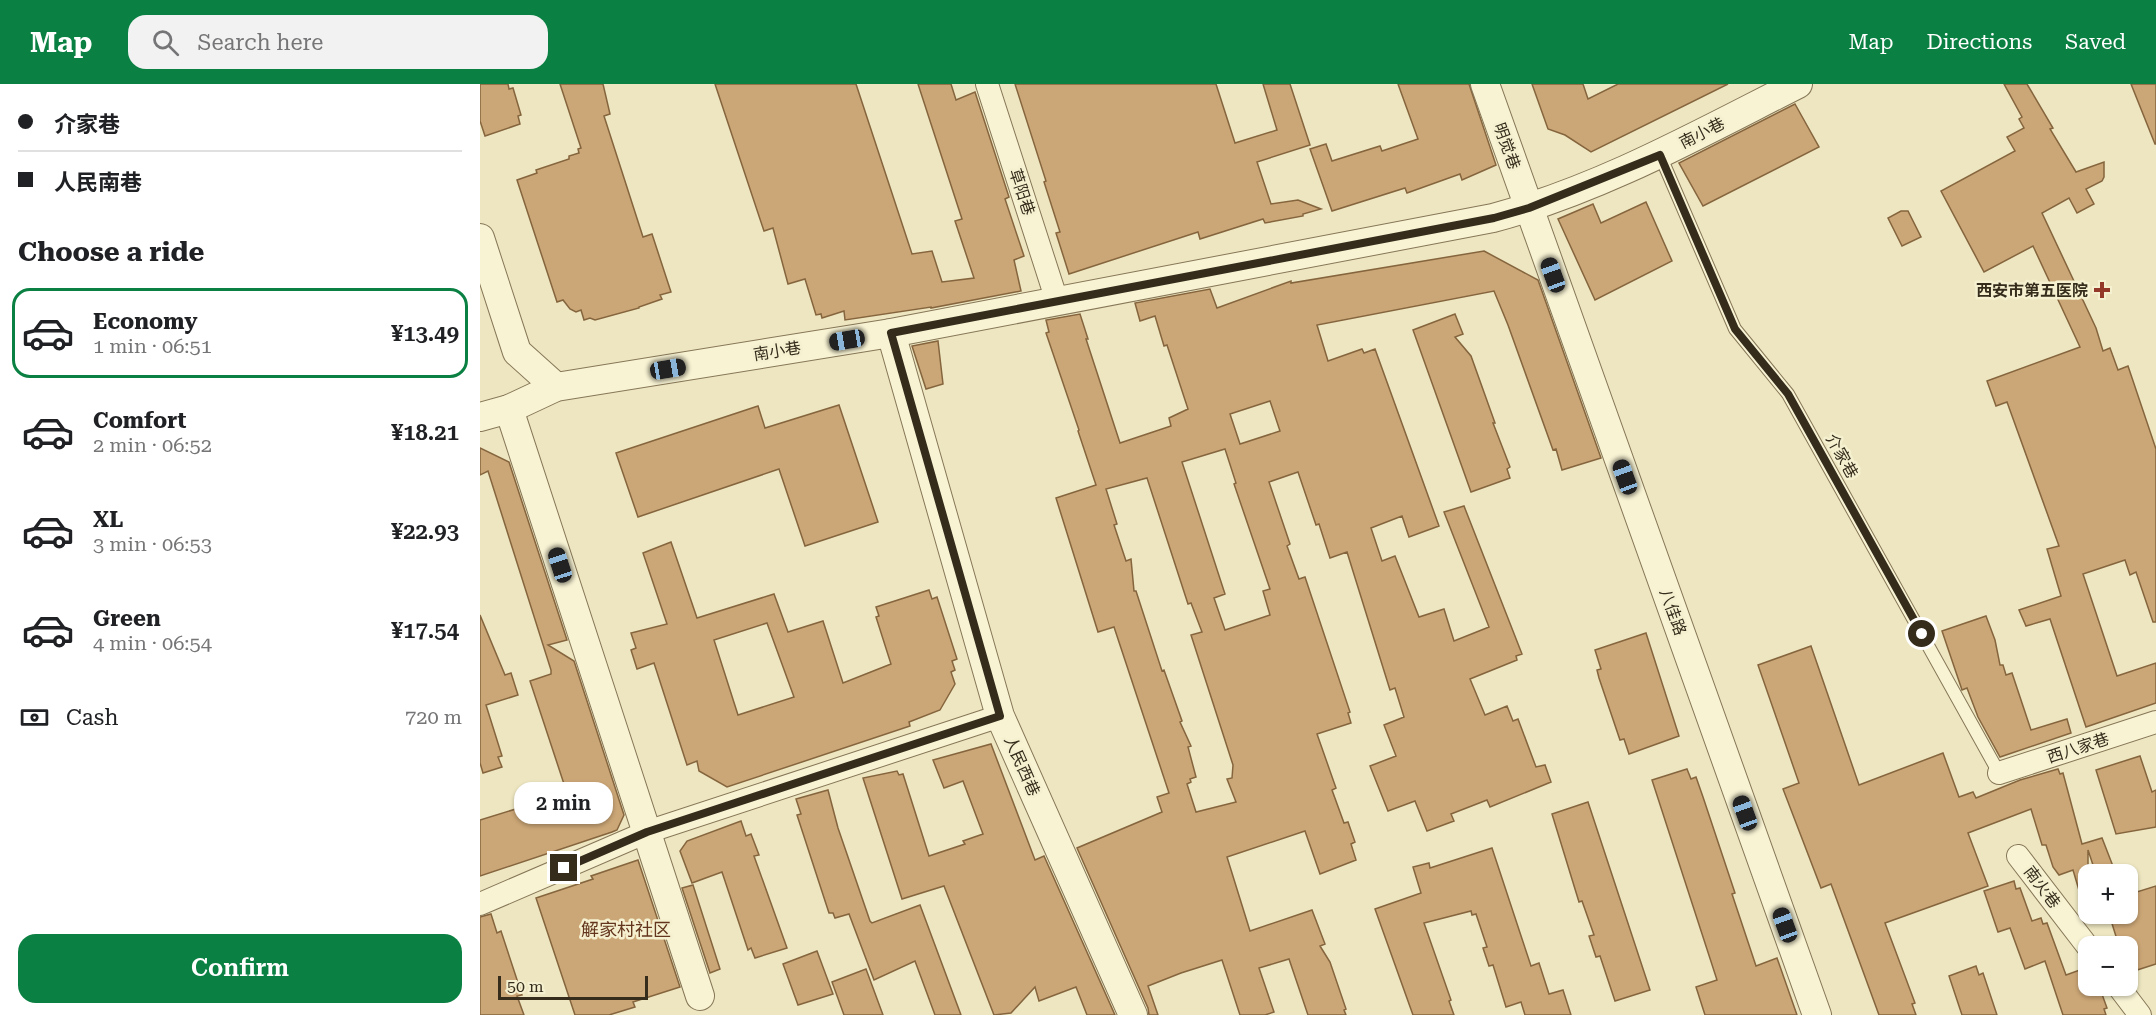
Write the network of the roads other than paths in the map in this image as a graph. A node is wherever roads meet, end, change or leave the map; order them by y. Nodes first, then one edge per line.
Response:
1 (987, 84) edge
2 (1485, 84) edge
3 (1798, 84) edge
4 (1660, 155) junction
5 (1529, 208) junction
6 (480, 238) edge
7 (1058, 300) junction
8 (891, 333) junction
9 (556, 387) junction
10 (509, 409) junction
11 (480, 417) edge
12 (1000, 716) junction
13 (2156, 722) edge
14 (1999, 773) joint
15 (647, 832) junction
16 (2018, 856) dead end
17 (480, 904) edge
18 (2080, 936) edge
19 (700, 996) dead end
20 (2126, 996) edge
21 (1133, 1015) edge
22 (1817, 1015) edge
23 (2140, 1015) edge

1 - 7 street, 草阳巷
2 - 5 street, 明觉巷
3 - 4 street, 南小巷
4 - 5 street, 南小巷
4 - 14 lane, 介家巷
5 - 7 street, 南小巷
5 - 22 street, 八佳路
6 - 9 street
7 - 8 street, 南小巷
8 - 9 street, 南小巷
8 - 12 street, 人民西巷
9 - 10 street, 南小巷
10 - 11 street, 南小巷
10 - 15 street
12 - 15 street
12 - 21 street, 人民西巷
13 - 14 street, 西八家巷
15 - 17 street
15 - 19 street
16 - 18 street, 南火巷
20 - 23 street

